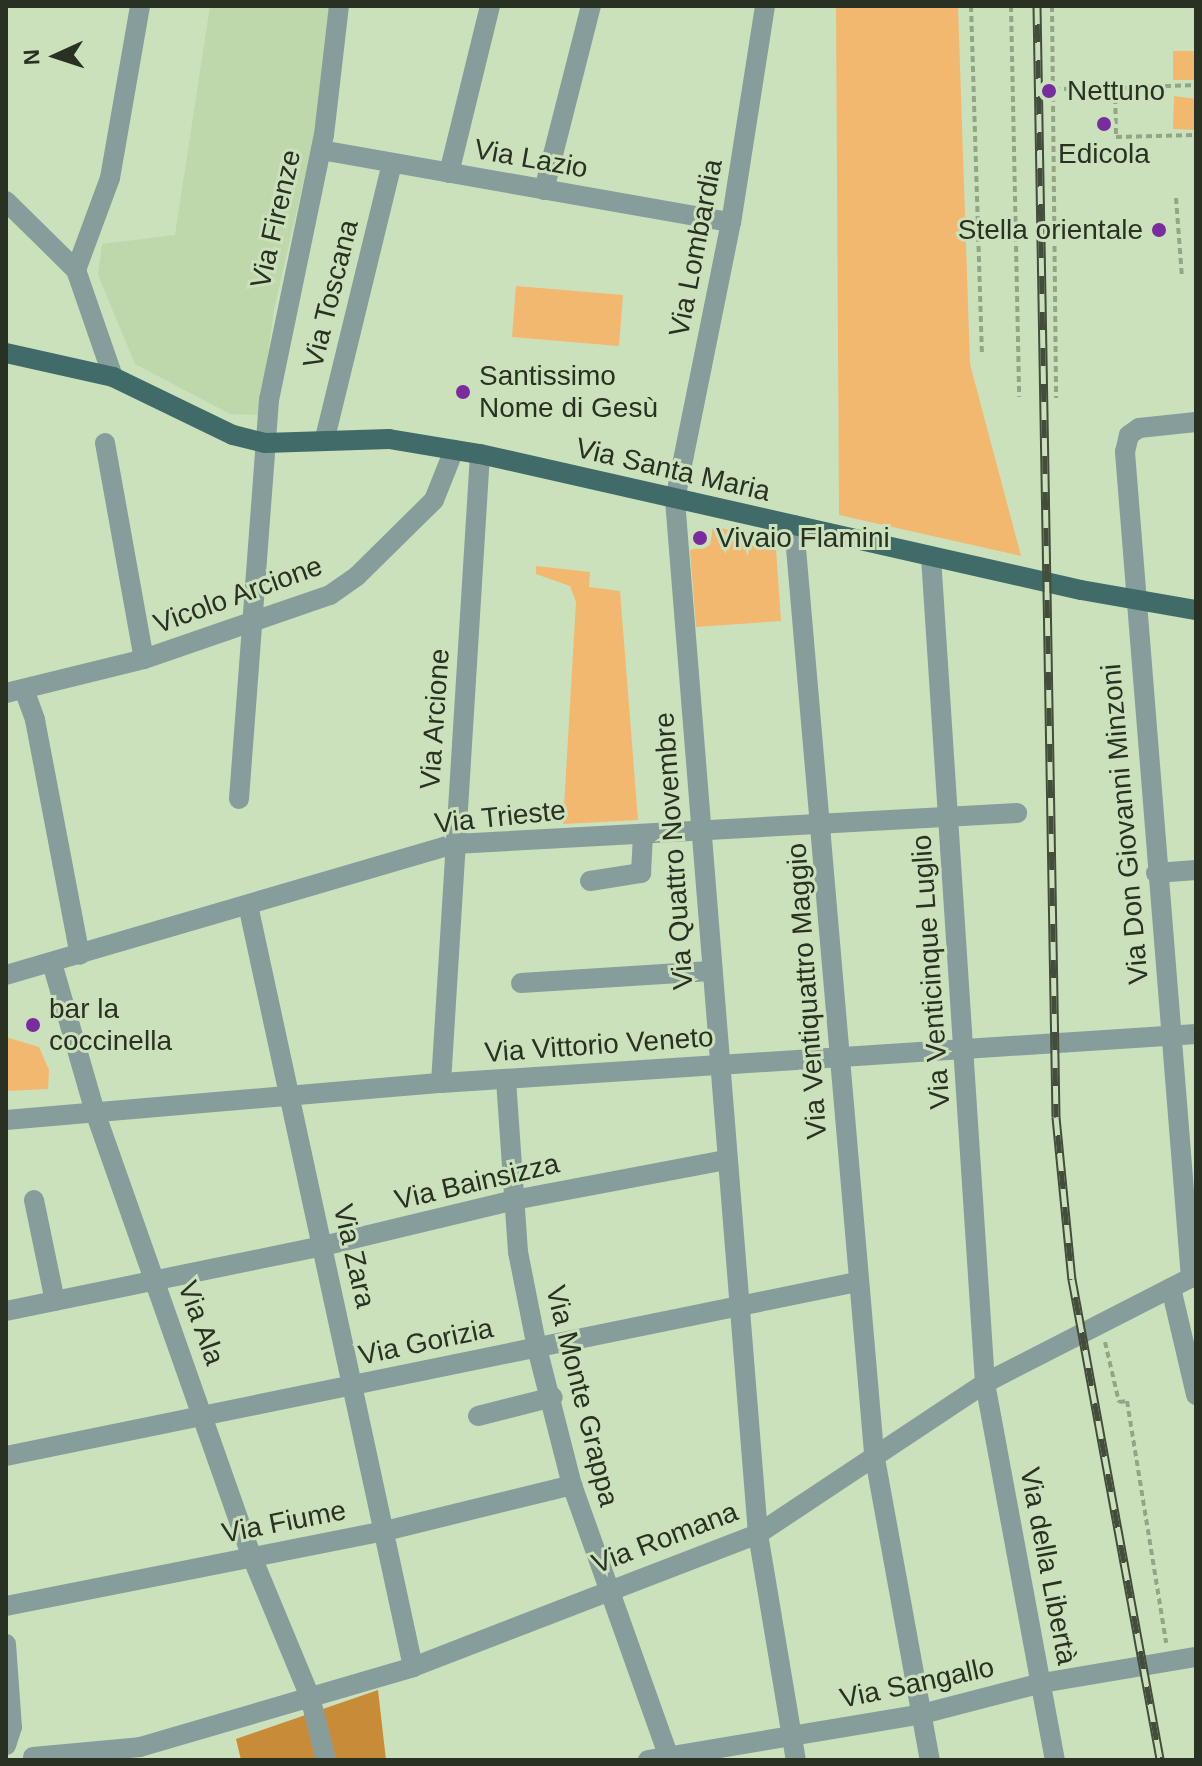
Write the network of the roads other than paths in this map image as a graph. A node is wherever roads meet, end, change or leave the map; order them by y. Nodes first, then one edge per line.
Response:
1 (140, 6) edge
2 (339, 6) edge
3 (490, 6) edge
4 (591, 6) edge
5 (765, 6) edge
6 (321, 150) junction
7 (392, 163) junction
8 (449, 173) junction
9 (544, 190) junction
10 (6, 201) edge
11 (731, 222) junction
12 (76, 270) junction
13 (6, 353) edge
14 (113, 377) junction
15 (1196, 422) edge
16 (325, 438) junction
17 (105, 443) dead end
18 (265, 443) junction
19 (454, 450) junction
20 (480, 454) junction
21 (675, 500) junction
22 (794, 525) junction
23 (931, 557) junction
24 (1136, 602) junction
25 (1196, 610) edge
26 (253, 625) junction
27 (144, 659) junction
28 (15, 693) edge
29 (239, 799) dead end
30 (1017, 813) dead end
31 (949, 816) junction
32 (823, 824) junction
33 (701, 832) junction
34 (643, 834) junction
35 (455, 844) junction
36 (1196, 870) edge
37 (1156, 873) junction
38 (590, 881) dead end
39 (248, 905) junction
40 (80, 955) junction
41 (52, 963) junction
42 (711, 971) junction
43 (6, 975) edge
44 (521, 983) dead end
45 (1196, 1034) edge
46 (1171, 1036) junction
47 (965, 1051) junction
48 (838, 1059) junction
49 (716, 1066) junction
50 (506, 1080) junction
51 (441, 1083) junction
52 (289, 1097) junction
53 (95, 1112) junction
54 (6, 1120) edge
55 (726, 1160) junction
56 (34, 1200) dead end
57 (514, 1200) junction
58 (323, 1246) junction
59 (1194, 1276) edge
60 (155, 1282) junction
61 (857, 1282) junction
62 (1171, 1288) junction
63 (55, 1301) junction
64 (738, 1308) junction
65 (6, 1311) edge
66 (537, 1348) junction
67 (985, 1383) junction
68 (354, 1386) junction
69 (1196, 1395) edge
70 (553, 1397) junction
71 (205, 1416) junction
72 (478, 1416) dead end
73 (874, 1453) junction
74 (6, 1456) edge
75 (572, 1485) junction
76 (385, 1531) junction
77 (758, 1534) junction
78 (252, 1557) junction
79 (608, 1590) junction
80 (6, 1606) edge
81 (6, 1644) edge
82 (1196, 1657) edge
83 (413, 1667) junction
84 (1042, 1683) junction
85 (310, 1697) junction
86 (922, 1714) junction
87 (9, 1736) edge
88 (792, 1736) junction
89 (6, 1752) edge
90 (109, 1752) junction
91 (141, 1754) edge
92 (32, 1756) edge
93 (662, 1759) edge
94 (88, 1760) edge
95 (326, 1760) edge
96 (796, 1760) edge
97 (930, 1760) edge
98 (1055, 1760) edge

1 - 12 street
2 - 6 street, Via Firenze
3 - 8 street
4 - 9 street
5 - 11 street, Via Lombardia
6 - 7 street, Via Lazio
6 - 18 street, Via Firenze
7 - 8 street, Via Lazio
7 - 16 street, Via Toscana
8 - 9 street, Via Lazio
9 - 11 street, Via Lazio
10 - 12 street
11 - 21 street, Via Lombardia
12 - 14 street
13 - 14 main road, Via Santa Maria
14 - 18 main road, Via Santa Maria
15 - 24 street, Via Don Giovanni Minzoni
16 - 18 main road, Via Santa Maria
16 - 19 main road, Via Santa Maria
17 - 27 street
18 - 26 street, Via Firenze
19 - 20 main road, Via Santa Maria
19 - 26 street, Vicolo Arcione
20 - 21 main road, Via Santa Maria
20 - 35 street, Via Arcione
21 - 22 main road, Via Santa Maria
21 - 33 street, Via Quattro Novembre
22 - 23 main road, Via Santa Maria
22 - 32 street, Via Ventiquattro Maggio
23 - 24 main road, Via Santa Maria
23 - 31 street, Via Venticinque Luglio
24 - 25 main road, Via Santa Maria
24 - 37 street, Via Don Giovanni Minzoni
26 - 27 street, Vicolo Arcione
26 - 29 street, Via Firenze
27 - 28 street, Vicolo Arcione
28 - 40 street
30 - 31 street, Via Trieste
31 - 32 street, Via Trieste
31 - 47 street, Via Venticinque Luglio
32 - 33 street, Via Trieste
32 - 48 street, Via Ventiquattro Maggio
33 - 34 street, Via Trieste
33 - 42 street, Via Quattro Novembre
34 - 35 street, Via Trieste
34 - 38 street
35 - 39 street, Via Trieste
35 - 51 street, Via Arcione
36 - 37 street
37 - 46 street, Via Don Giovanni Minzoni
39 - 40 street, Via Trieste
39 - 52 street, Via Zara
40 - 41 street, Via Trieste
41 - 43 street, Via Trieste
41 - 53 street, Via Ala
42 - 44 street
42 - 49 street, Via Quattro Novembre
45 - 46 street, Via Vittorio Veneto
46 - 47 street, Via Vittorio Veneto
46 - 59 street, Via Don Giovanni Minzoni
47 - 48 street, Via Vittorio Veneto
47 - 67 street, Via Venticinque Luglio
48 - 49 street, Via Vittorio Veneto
48 - 61 street, Via Ventiquattro Maggio
49 - 50 street, Via Vittorio Veneto
49 - 55 street, Via Quattro Novembre
50 - 51 street, Via Vittorio Veneto
50 - 57 street, Via Monte Grappa
51 - 52 street, Via Vittorio Veneto
52 - 53 street, Via Vittorio Veneto
52 - 58 street, Via Zara
53 - 54 street, Via Vittorio Veneto
53 - 60 street, Via Ala
55 - 57 street, Via Bainsizza
55 - 64 street, Via Quattro Novembre
56 - 63 street
57 - 58 street, Via Bainsizza
57 - 66 street, Via Monte Grappa
58 - 60 street, Via Bainsizza
58 - 68 street, Via Zara
59 - 62 street, Via Romana
60 - 63 street, Via Bainsizza
60 - 71 street, Via Ala
61 - 64 street, Via Gorizia
61 - 73 street, Via Ventiquattro Maggio
62 - 67 street, Via Romana
62 - 69 street
63 - 65 street, Via Bainsizza
64 - 66 street, Via Gorizia
64 - 77 street, Via Quattro Novembre
66 - 68 street, Via Gorizia
66 - 70 street, Via Monte Grappa
67 - 73 street, Via Romana
67 - 84 street, Via della Libertà
68 - 71 street, Via Gorizia
68 - 76 street, Via Zara
70 - 72 street, Via Monte Grappa
70 - 75 street, Via Monte Grappa
71 - 74 street, Via Gorizia
71 - 78 street, Via Ala
73 - 77 street, Via Romana
73 - 86 street, Via Ventiquattro Maggio
75 - 76 street, Via Fiume
75 - 79 street, Via Monte Grappa
76 - 78 street, Via Fiume
76 - 83 street, Via Zara
77 - 79 street, Via Romana
77 - 88 street, Via Quattro Novembre
78 - 80 street, Via Fiume
78 - 85 street, Via Ala
79 - 83 street, Via Romana
79 - 93 street, Via Monte Grappa
81 - 87 street
82 - 84 street, Via Sangallo
83 - 85 street, Via Romana
84 - 86 street, Via Sangallo
84 - 98 street, Via della Libertà
85 - 91 street, Via Romana
85 - 95 street, Via Ala
86 - 88 street, Via Sangallo
86 - 97 street, Via Ventiquattro Maggio
87 - 92 street
88 - 93 street, Via Sangallo
88 - 96 street, Via Quattro Novembre
89 - 92 street, Via Romana
90 - 91 street, Via Romana
90 - 92 street, Via Romana
90 - 94 street, Via Romana

